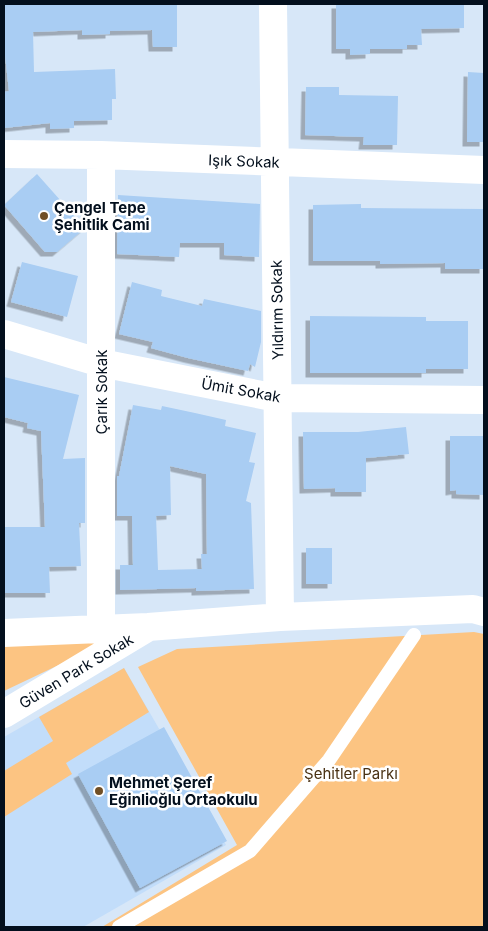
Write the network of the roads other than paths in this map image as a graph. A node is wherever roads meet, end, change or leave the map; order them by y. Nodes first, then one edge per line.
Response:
1 (273, 4) edge
2 (4, 154) edge
3 (101, 155) junction
4 (275, 162) junction
5 (484, 170) edge
6 (4, 334) edge
7 (101, 363) junction
8 (278, 398) junction
9 (484, 400) edge
10 (484, 612) edge
11 (280, 617) junction
12 (148, 627) junction
13 (101, 629) junction
14 (4, 633) edge
15 (414, 635) dead end
16 (4, 714) edge
17 (120, 927) edge

1 - 4 street, Yıldırım Sokak
2 - 3 street, Işık Sokak
3 - 4 street, Işık Sokak
3 - 7 street, Çarık Sokak
4 - 5 street, Işık Sokak
4 - 8 street, Yıldırım Sokak
6 - 7 street, Ümit Sokak
7 - 8 street, Ümit Sokak
7 - 13 street, Çarık Sokak
8 - 9 street, Ümit Sokak
8 - 11 street, Yıldırım Sokak
10 - 11 street
11 - 12 street
12 - 13 street
12 - 16 street, Güven Park Sokak
13 - 14 street
15 - 17 lane

